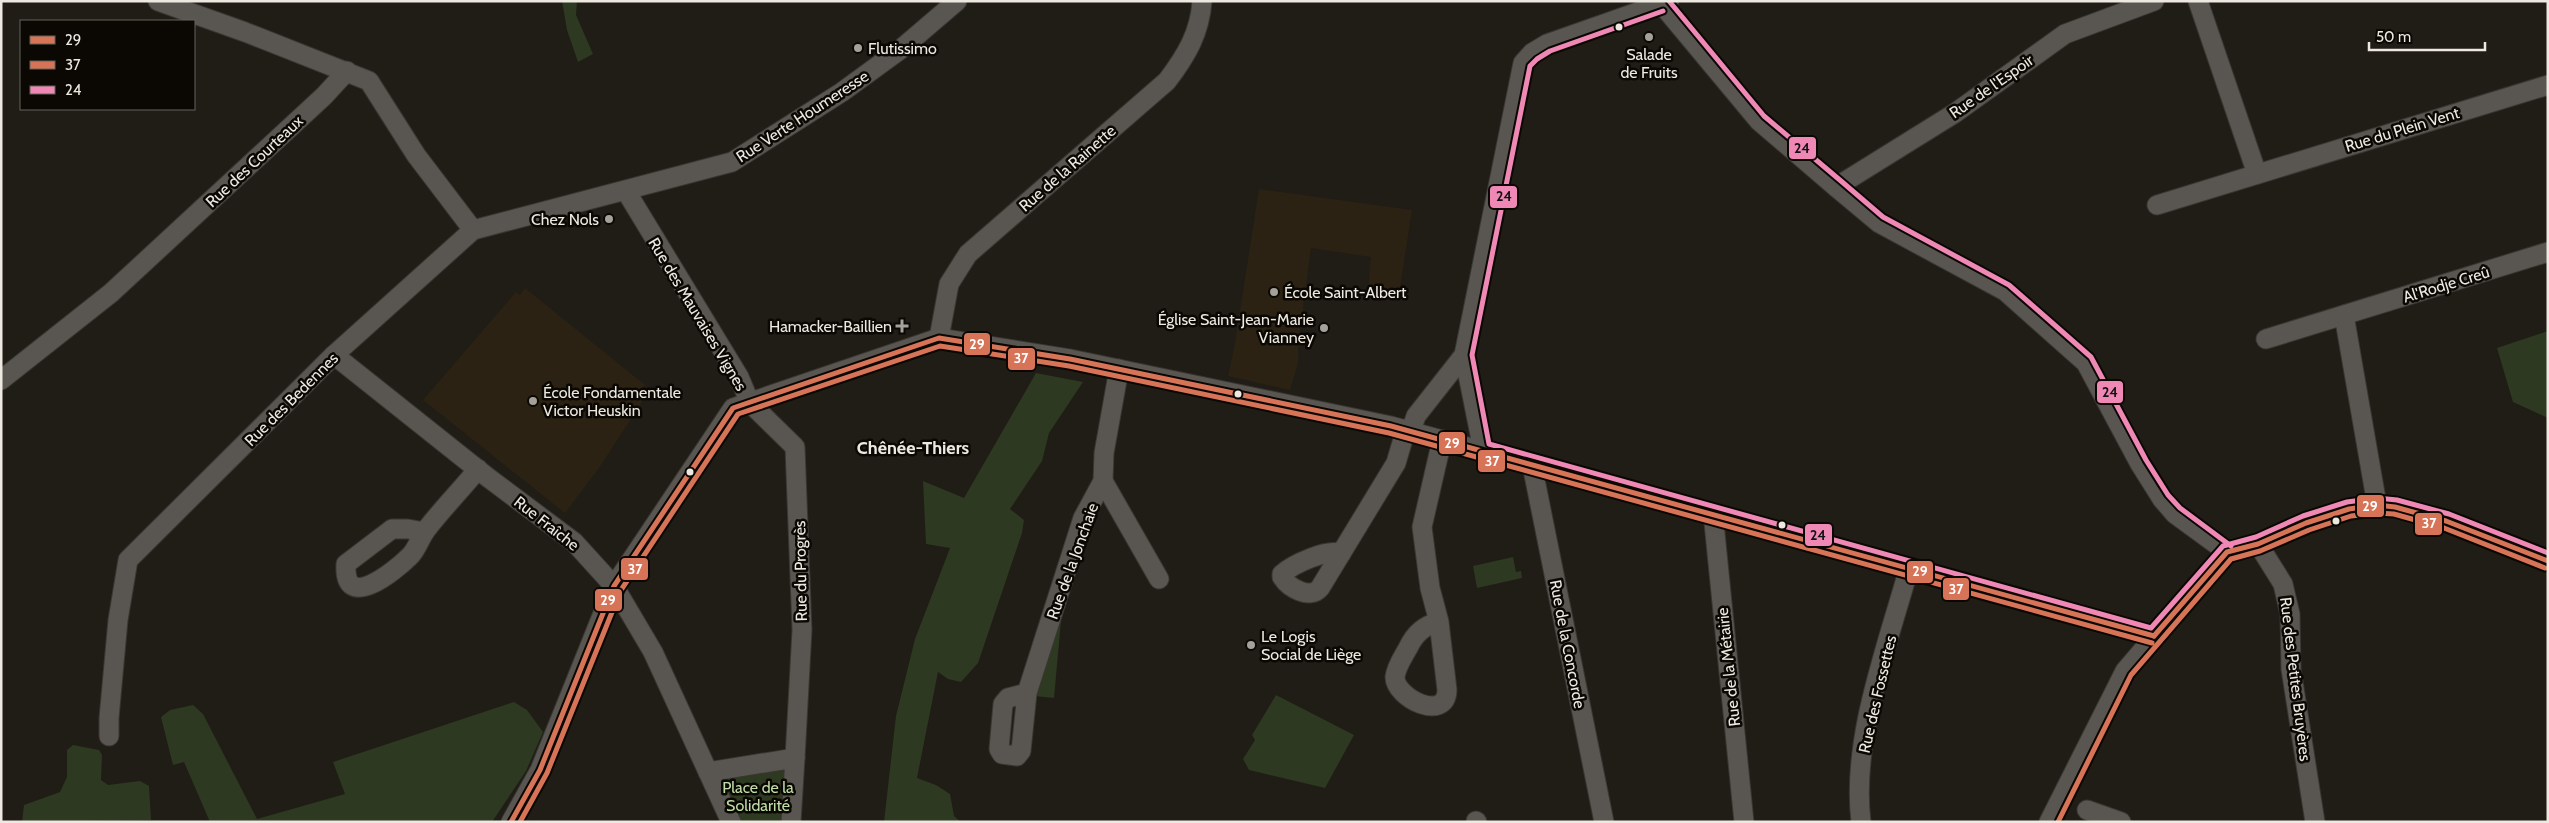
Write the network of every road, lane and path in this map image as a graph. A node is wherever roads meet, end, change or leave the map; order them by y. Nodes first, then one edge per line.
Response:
1 (158, 1) edge
2 (957, 1) edge
3 (1202, 1) edge
4 (2154, 1) edge
5 (2198, 1) edge
6 (1662, 2) edge
7 (346, 71) junction
8 (2548, 85) edge
9 (2257, 174) junction
10 (1836, 187) junction
11 (626, 192) junction
12 (2157, 205) dead end
13 (473, 230) junction
14 (2548, 252) edge
15 (2344, 315) junction
16 (939, 338) junction
17 (2266, 339) dead end
18 (334, 355) junction
19 (1464, 355) junction
20 (1119, 369) junction
21 (1, 380) edge
22 (750, 403) junction
23 (1408, 430) junction
24 (1442, 440) junction
25 (1483, 450) junction
26 (1532, 465) junction
27 (478, 469) junction
28 (1103, 481) junction
29 (2377, 505) junction
30 (1713, 513) junction
31 (424, 532) dead end
32 (2258, 544) junction
33 (2227, 552) junction
34 (1341, 554) dead end
35 (2548, 561) edge
36 (1909, 568) junction
37 (1159, 578) dead end
38 (614, 586) junction
39 (1439, 622) dead end
40 (2154, 636) junction
41 (1027, 693) dead end
42 (109, 736) dead end
43 (795, 758) junction
44 (708, 772) junction
45 (2087, 810) dead end
46 (511, 822) edge
47 (731, 822) edge
48 (791, 822) edge
49 (1604, 822) edge
50 (1744, 822) edge
51 (1861, 822) edge
52 (2048, 822) edge
53 (2121, 822) edge
54 (2315, 822) edge

1 - 7 street
2 - 11 street, Rue Verte Houmeresse
3 - 16 street, Rue de la Rainette
4 - 10 street, Rue de l'Espoir
5 - 9 street
6 - 10 street
6 - 19 street
7 - 13 street
7 - 21 street, Rue des Courteaux
8 - 9 street, Rue du Plein Vent
9 - 12 street, Rue du Plein Vent
10 - 33 street
11 - 13 street, Rue des Bedennes
11 - 22 street, Rue des Mauvaises Vignes
13 - 18 street, Rue des Bedennes
14 - 15 street, Al'Rodje Creû
15 - 17 street, Al'Rodje Creû
15 - 29 street
16 - 20 street
16 - 22 street
18 - 27 street, Rue Fraîche
18 - 42 street, Rue des Bedennes
19 - 23 street
19 - 25 street
20 - 23 street
20 - 28 street, Rue de la Jonchaie
22 - 38 street, Rue des Mauvaises Vignes
22 - 43 street, Rue du Progrès
23 - 24 street
23 - 34 street
24 - 25 street
24 - 39 street
25 - 26 street
26 - 30 street
26 - 49 street, Rue de la Concorde
27 - 31 street
27 - 38 street, Rue Fraîche
28 - 37 street
28 - 41 street, Rue de la Jonchaie
29 - 32 street
29 - 35 street
30 - 36 street
30 - 50 street, Rue de la Métairie
32 - 33 street
32 - 54 street, Rue des Petites Bruyères
33 - 40 street
36 - 40 street
36 - 51 street, Rue des Fossettes
38 - 44 street, Rue Fraîche
38 - 46 street, Rue des Mauvaises Vignes
40 - 52 street
43 - 44 street
43 - 48 street
44 - 47 street
45 - 53 street

